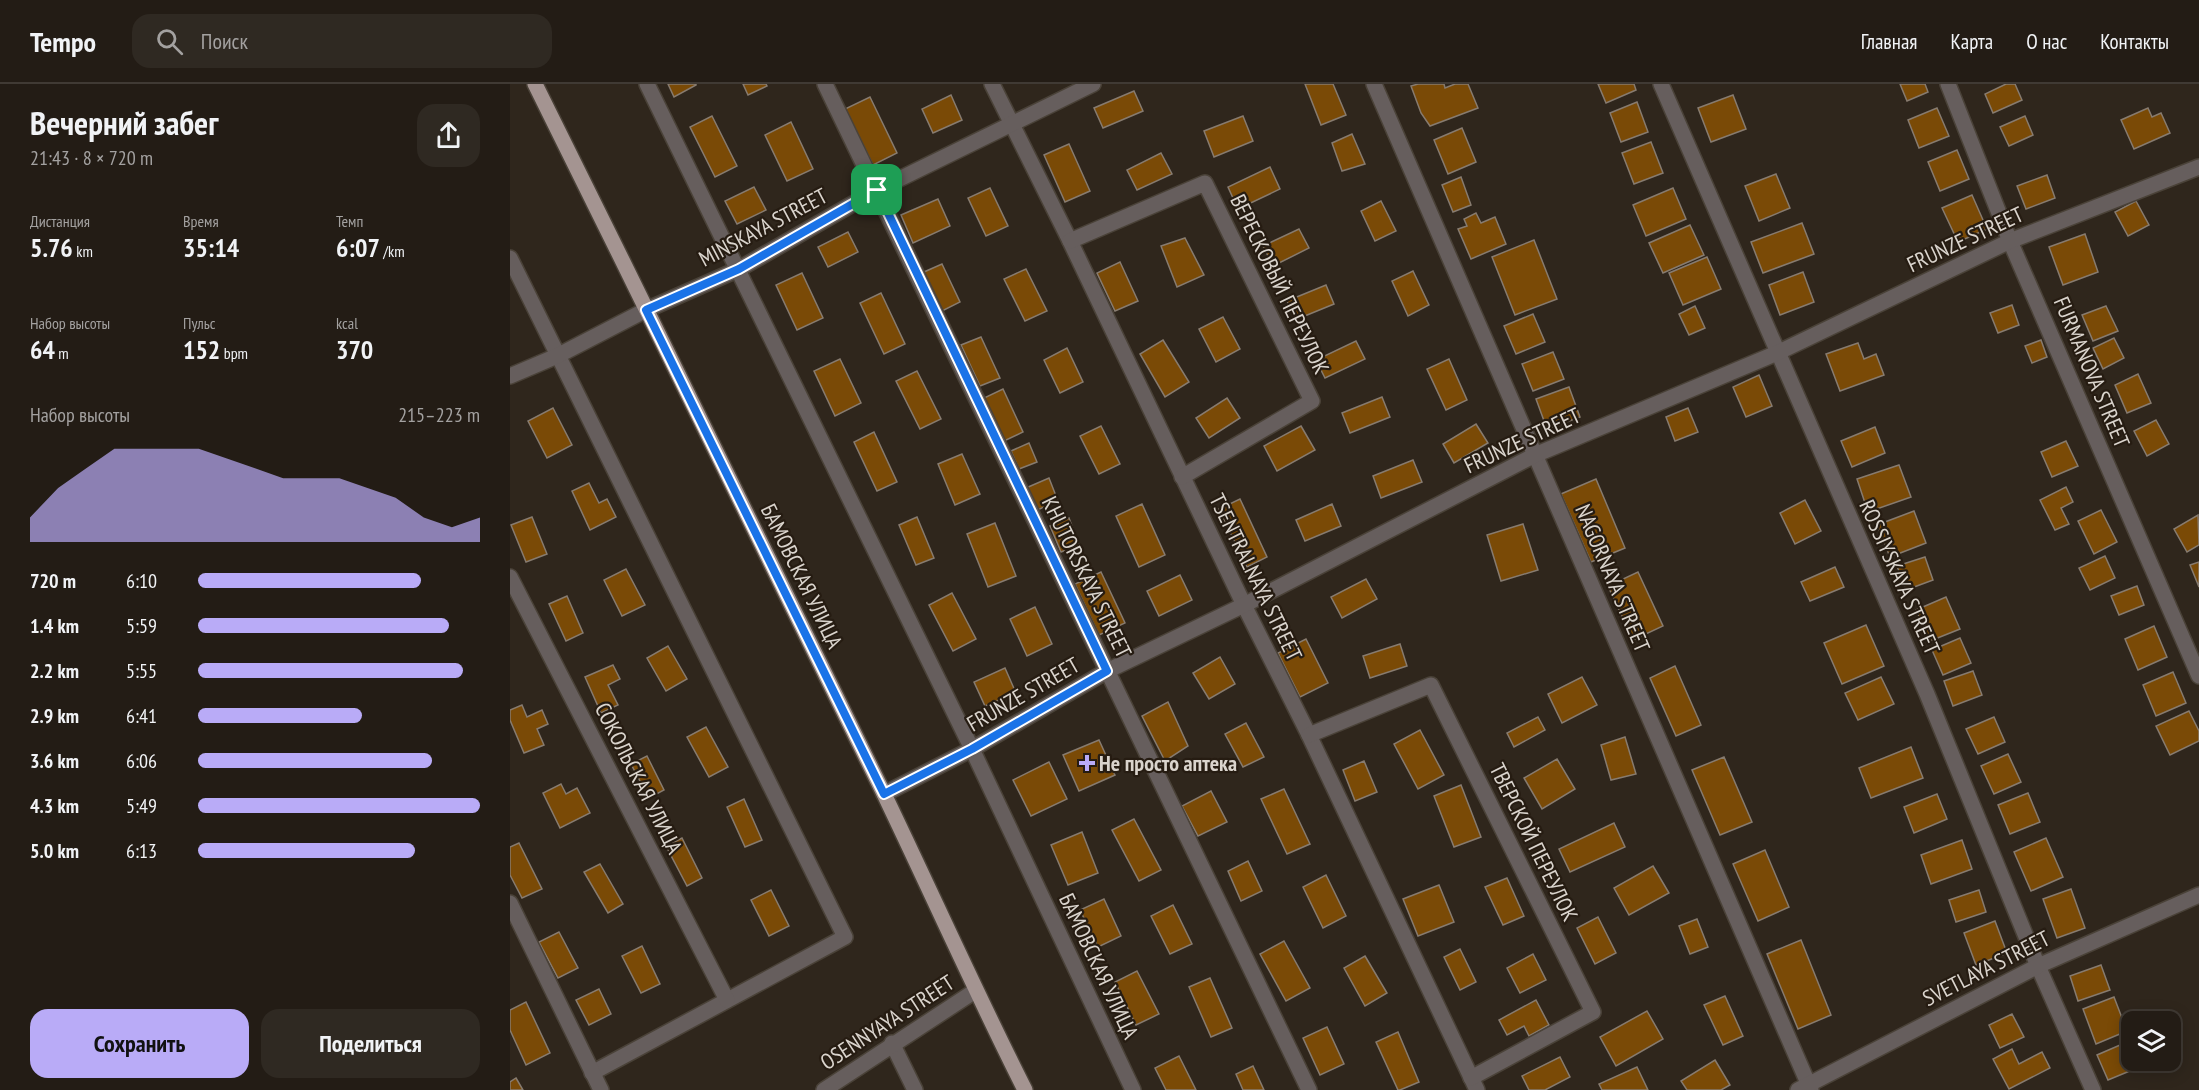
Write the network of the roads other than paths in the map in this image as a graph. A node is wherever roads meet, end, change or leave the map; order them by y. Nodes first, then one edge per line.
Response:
1 (535, 84) edge
2 (647, 84) edge
3 (825, 84) edge
4 (992, 84) edge
5 (1093, 84) edge
6 (1374, 84) edge
7 (1661, 84) edge
8 (1948, 84) edge
9 (1011, 125) junction
10 (2199, 167) edge
11 (877, 190) junction
12 (1070, 241) junction
13 (2010, 241) junction
14 (510, 258) edge
15 (739, 269) junction
16 (646, 310) junction
17 (1777, 353) junction
18 (557, 356) junction
19 (510, 376) edge
20 (1535, 455) junction
21 (1182, 477) junction
22 (510, 577) edge
23 (1244, 604) junction
24 (1107, 671) junction
25 (2199, 676) edge
26 (1309, 735) junction
27 (972, 749) junction
28 (884, 794) junction
29 (2199, 895) edge
30 (510, 903) edge
31 (2038, 966) junction
32 (975, 991) junction
33 (727, 1000) junction
34 (892, 1043) junction
35 (592, 1073) junction
36 (1474, 1084) edge
37 (1806, 1088) edge
38 (601, 1090) edge
39 (824, 1090) edge
40 (915, 1090) edge
41 (1025, 1090) edge
42 (1133, 1090) edge
43 (1309, 1090) edge
44 (2093, 1090) edge

1 - 16 main road, БАМОВСКАЯ УЛИЦА
2 - 15 street, БАМОВСКАЯ УЛИЦА
3 - 11 street, KHUTORSKAYA STREET
4 - 9 street, TSENTRALNAYA STREET
5 - 9 street, MINSKAYA STREET
6 - 20 street, NAGORNAYA STREET
7 - 17 street, ROSSIYSKAYA STREET
8 - 13 street, FURMANOVA STREET
9 - 11 street, MINSKAYA STREET
9 - 12 street, TSENTRALNAYA STREET
10 - 13 street, FRUNZE STREET
11 - 15 street, MINSKAYA STREET
11 - 24 street, KHUTORSKAYA STREET
12 - 21 street, TSENTRALNAYA STREET
12 - 21 street, ВЕРЕСКОВЫЙ ПЕРЕУЛОК
13 - 17 street, FRUNZE STREET
13 - 25 street, FURMANOVA STREET
14 - 18 street
15 - 16 street, MINSKAYA STREET
15 - 27 street, БАМОВСКАЯ УЛИЦА
16 - 18 street, MINSKAYA STREET
16 - 28 main road, БАМОВСКАЯ УЛИЦА
17 - 20 street, FRUNZE STREET
17 - 31 street, ROSSIYSKAYA STREET
18 - 19 street, MINSKAYA STREET
18 - 33 street
20 - 23 street, FRUNZE STREET
20 - 37 street, NAGORNAYA STREET
21 - 23 street, TSENTRALNAYA STREET
22 - 33 street, СОКОЛЬСКАЯ УЛИЦА
23 - 24 street, FRUNZE STREET
23 - 26 street, TSENTRALNAYA STREET
24 - 27 street, FRUNZE STREET
24 - 43 street, KHUTORSKAYA STREET
26 - 36 street, TSENTRALNAYA STREET
26 - 36 street, ТВЕРСКОЙ ПЕРЕУЛОК
27 - 28 street, FRUNZE STREET
27 - 42 street, БАМОВСКАЯ УЛИЦА
28 - 32 main road, БАМОВСКАЯ УЛИЦА
29 - 31 street, SVETLAYA STREET
30 - 35 street
31 - 37 street, SVETLAYA STREET
31 - 44 street, ROSSIYSKAYA STREET
32 - 34 street, OSENNYAYA STREET
32 - 41 main road, БАМОВСКАЯ УЛИЦА
33 - 35 street
34 - 39 street, OSENNYAYA STREET
34 - 40 street
35 - 38 street

